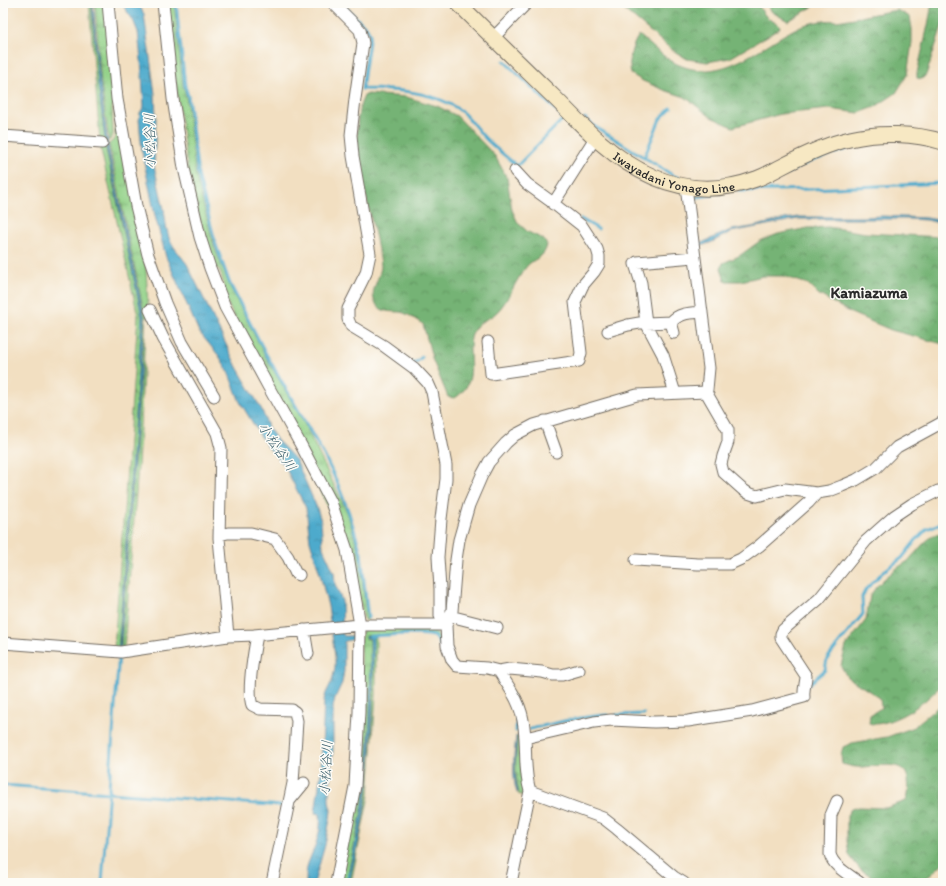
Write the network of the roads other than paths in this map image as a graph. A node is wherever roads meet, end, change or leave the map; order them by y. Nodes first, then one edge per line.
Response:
1 (108, 3) edge
2 (163, 3) edge
3 (334, 3) edge
4 (458, 3) edge
5 (527, 3) edge
6 (493, 38) junction
7 (3, 136) edge
8 (596, 138) junction
9 (943, 142) edge
10 (102, 143) dead end
11 (515, 171) dead end
12 (686, 187) junction
13 (553, 204) junction
14 (694, 257) junction
15 (150, 310) dead end
16 (702, 312) junction
17 (646, 322) junction
18 (670, 322) junction
19 (608, 331) dead end
20 (674, 333) dead end
21 (488, 342) dead end
22 (706, 392) junction
23 (675, 393) junction
24 (214, 396) dead end
25 (545, 421) junction
26 (943, 422) edge
27 (556, 452) dead end
28 (943, 491) edge
29 (817, 492) junction
30 (219, 535) junction
31 (636, 560) dead end
32 (299, 575) dead end
33 (448, 620) junction
34 (357, 626) junction
35 (497, 628) dead end
36 (307, 630) junction
37 (257, 635) junction
38 (228, 636) junction
39 (3, 643) edge
40 (308, 654) dead end
41 (579, 670) dead end
42 (499, 671) junction
43 (525, 738) junction
44 (304, 783) dead end
45 (530, 791) junction
46 (290, 801) junction
47 (837, 801) dead end
48 (272, 883) edge
49 (336, 883) edge
50 (511, 883) edge
51 (684, 883) edge
52 (860, 883) edge

1 - 24 street
2 - 34 street
3 - 33 street
4 - 6 main road, Iwayadani Yonago Line
5 - 6 street
6 - 8 main road, Iwayadani Yonago Line
7 - 10 street
8 - 12 main road, Iwayadani Yonago Line
8 - 13 street
9 - 12 main road, Iwayadani Yonago Line
11 - 13 street
12 - 14 street
13 - 21 street
14 - 16 street
14 - 17 street
15 - 30 street
16 - 18 street
16 - 22 street
17 - 18 street
17 - 19 street
17 - 23 street
18 - 20 street
22 - 23 street
22 - 29 street
23 - 25 street
25 - 27 street
25 - 33 street
26 - 29 street
28 - 43 street
29 - 31 street
30 - 32 street
30 - 38 street
33 - 34 street
33 - 35 street
33 - 42 street
34 - 36 street
34 - 49 street
36 - 37 street
36 - 40 street
37 - 38 street
37 - 46 street
38 - 39 street
41 - 42 street
42 - 43 street
43 - 45 street
44 - 46 street
45 - 50 street
45 - 51 street
46 - 48 street
47 - 52 street

